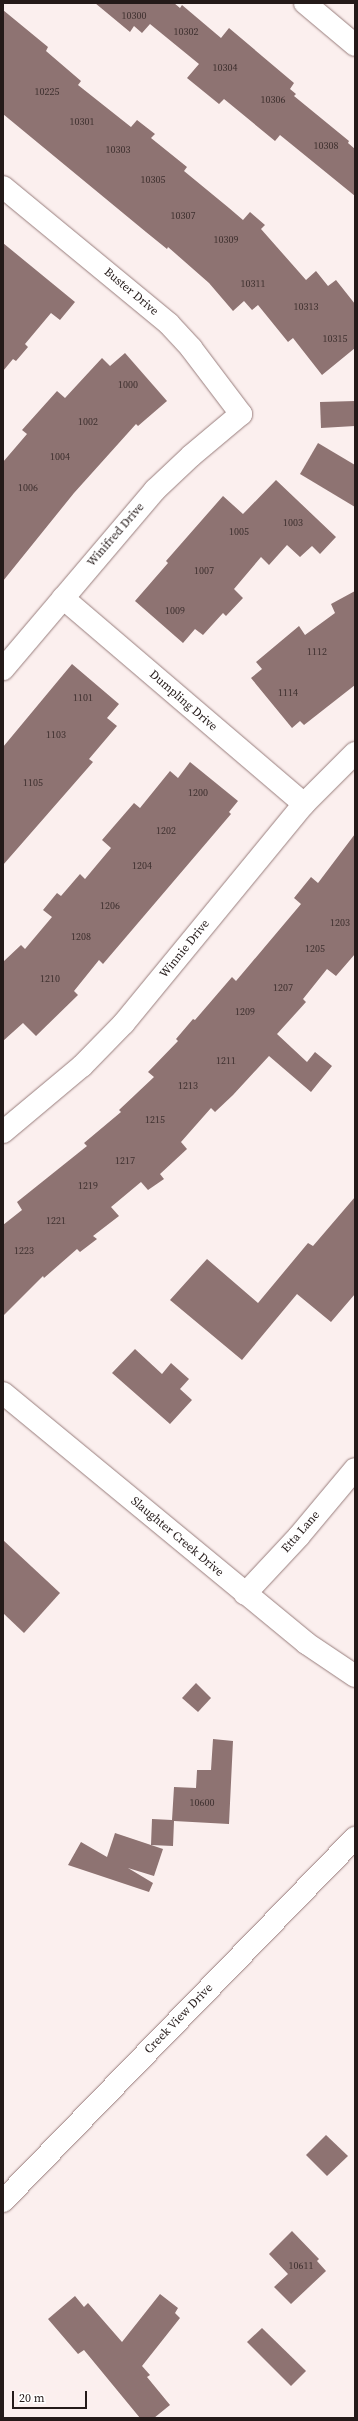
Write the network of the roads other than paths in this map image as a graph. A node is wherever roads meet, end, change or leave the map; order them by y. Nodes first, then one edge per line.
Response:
1 (305, 3) edge
2 (355, 45) edge
3 (3, 187) edge
4 (241, 414) joint
5 (63, 598) junction
6 (3, 669) edge
7 (355, 753) edge
8 (304, 804) junction
9 (3, 1132) edge
10 (3, 1393) edge
11 (355, 1469) edge
12 (245, 1594) junction
13 (355, 1676) edge
14 (355, 1838) edge
15 (3, 2201) edge

1 - 2 street
3 - 4 street, Buster Drive
4 - 5 street, Winifred Drive
5 - 6 street, Winifred Drive
5 - 8 street, Dumpling Drive
7 - 8 street, Winnie Drive
8 - 9 street, Winnie Drive
10 - 12 street, Slaughter Creek Drive
11 - 12 street, Etta Lane
12 - 13 street, Slaughter Creek Drive
14 - 15 street, Creek View Drive

